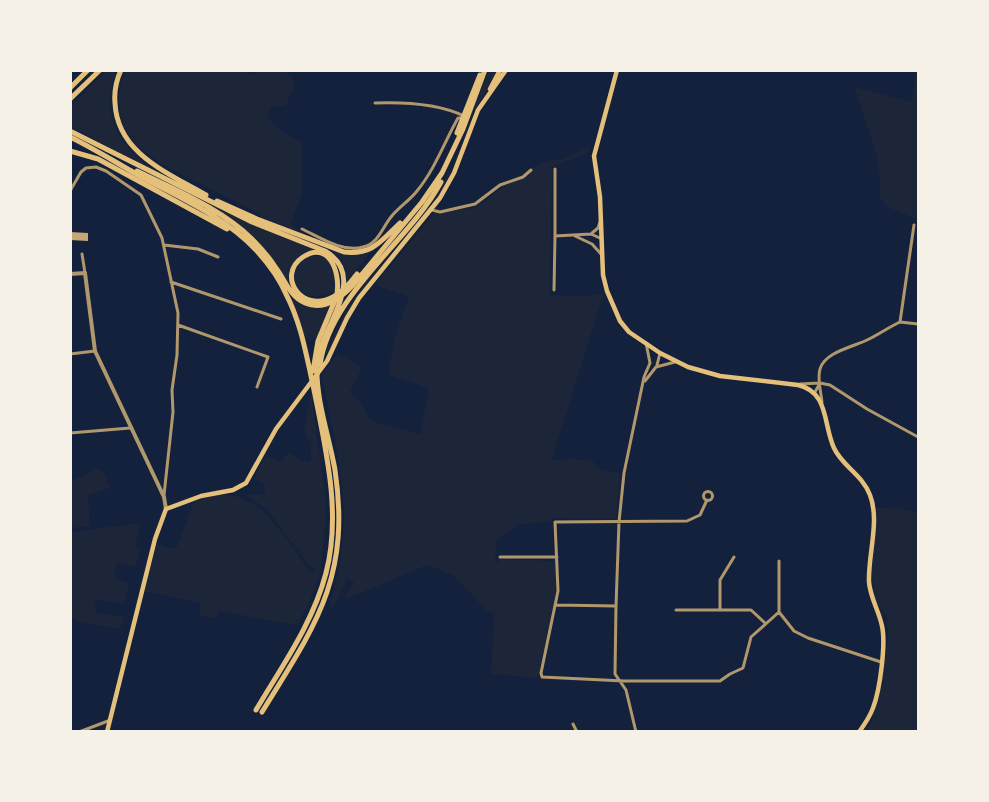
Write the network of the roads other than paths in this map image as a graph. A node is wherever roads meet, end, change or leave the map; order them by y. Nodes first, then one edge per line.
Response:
1 (88, 70) edge
2 (100, 70) edge
3 (120, 70) edge
4 (483, 70) edge
5 (500, 70) edge
6 (506, 70) edge
7 (617, 70) edge
8 (70, 88) edge
9 (485, 98) junction
10 (70, 99) edge
11 (375, 102) dead end
12 (463, 117) junction
13 (463, 129) junction
14 (70, 131) edge
15 (70, 137) edge
16 (85, 144) junction
17 (70, 151) edge
18 (555, 169) dead end
19 (531, 170) dead end
20 (178, 185) junction
21 (70, 191) edge
22 (207, 196) junction
23 (432, 210) junction
24 (232, 212) junction
25 (406, 218) junction
26 (601, 221) junction
27 (914, 225) dead end
28 (302, 229) dead end
29 (238, 233) junction
30 (591, 234) junction
31 (555, 236) junction
32 (573, 236) junction
33 (602, 239) junction
34 (588, 242) junction
35 (164, 245) junction
36 (82, 254) dead end
37 (602, 256) junction
38 (218, 257) dead end
39 (85, 273) junction
40 (70, 274) edge
41 (171, 282) junction
42 (347, 289) junction
43 (554, 290) dead end
44 (334, 299) junction
45 (281, 320) dead end
46 (900, 322) junction
47 (918, 324) edge
48 (178, 325) junction
49 (645, 343) junction
50 (95, 351) junction
51 (660, 353) junction
52 (70, 354) edge
53 (677, 362) junction
54 (650, 363) junction
55 (656, 367) junction
56 (820, 383) junction
57 (798, 385) junction
58 (830, 385) junction
59 (643, 386) junction
60 (257, 387) dead end
61 (821, 390) junction
62 (815, 392) junction
63 (316, 400) junction
64 (823, 405) junction
65 (130, 428) junction
66 (70, 433) edge
67 (918, 437) edge
68 (334, 468) junction
69 (164, 497) junction
70 (707, 500) dead end
71 (166, 509) junction
72 (620, 522) junction
73 (500, 557) dead end
74 (557, 557) junction
75 (734, 557) dead end
76 (779, 561) dead end
77 (556, 605) junction
78 (616, 606) junction
79 (676, 610) dead end
80 (720, 610) junction
81 (779, 612) junction
82 (765, 623) junction
83 (882, 662) junction
84 (617, 679) junction
85 (108, 721) junction
86 (573, 724) dead end
87 (79, 732) edge
88 (106, 732) edge
89 (577, 732) edge
90 (636, 732) edge
91 (860, 732) edge

1 - 8 highway
2 - 10 highway
3 - 22 highway
4 - 12 highway
4 - 13 highway
5 - 9 main road
6 - 9 main road
7 - 26 main road
9 - 23 main road
11 - 12 street
12 - 25 highway
12 - 28 street
13 - 42 highway
13 - 68 highway
14 - 20 highway
15 - 16 highway
16 - 29 highway
16 - 44 highway
17 - 29 highway
18 - 31 street
19 - 23 street
20 - 22 highway
20 - 24 highway
21 - 35 street
22 - 24 highway
22 - 25 highway
23 - 71 main road
24 - 68 highway
25 - 42 highway
26 - 30 street
26 - 33 main road
27 - 46 street
29 - 63 highway
30 - 32 street
30 - 33 street
31 - 32 street
31 - 43 street
32 - 34 street
33 - 34 street
33 - 37 main road
34 - 37 street
35 - 38 street
35 - 41 street
36 - 39 street
37 - 49 main road
39 - 40 street
39 - 50 street
41 - 45 street
41 - 48 street
42 - 44 highway
44 - 63 highway
46 - 47 street
46 - 56 street
48 - 60 street
48 - 69 street
49 - 51 main road
49 - 54 street
50 - 52 street
50 - 65 street
51 - 53 main road
51 - 54 street
51 - 55 street
53 - 55 street
53 - 57 main road
54 - 59 street
55 - 59 street
56 - 57 street
56 - 58 street
56 - 61 street
56 - 62 street
57 - 62 main road
58 - 61 street
58 - 67 street
59 - 72 street
61 - 62 street
61 - 64 street
62 - 64 main road
63 - 68 highway
64 - 83 main road
65 - 66 street
65 - 69 street
69 - 71 street
70 - 72 street
71 - 85 main road
72 - 74 street
72 - 78 street
73 - 74 street
74 - 77 street
75 - 80 street
76 - 81 street
77 - 78 street
77 - 84 street
78 - 84 street
79 - 80 street
80 - 82 street
81 - 82 street
81 - 83 street
82 - 84 street
83 - 91 main road
84 - 90 street
85 - 87 street
85 - 88 main road
86 - 89 street

